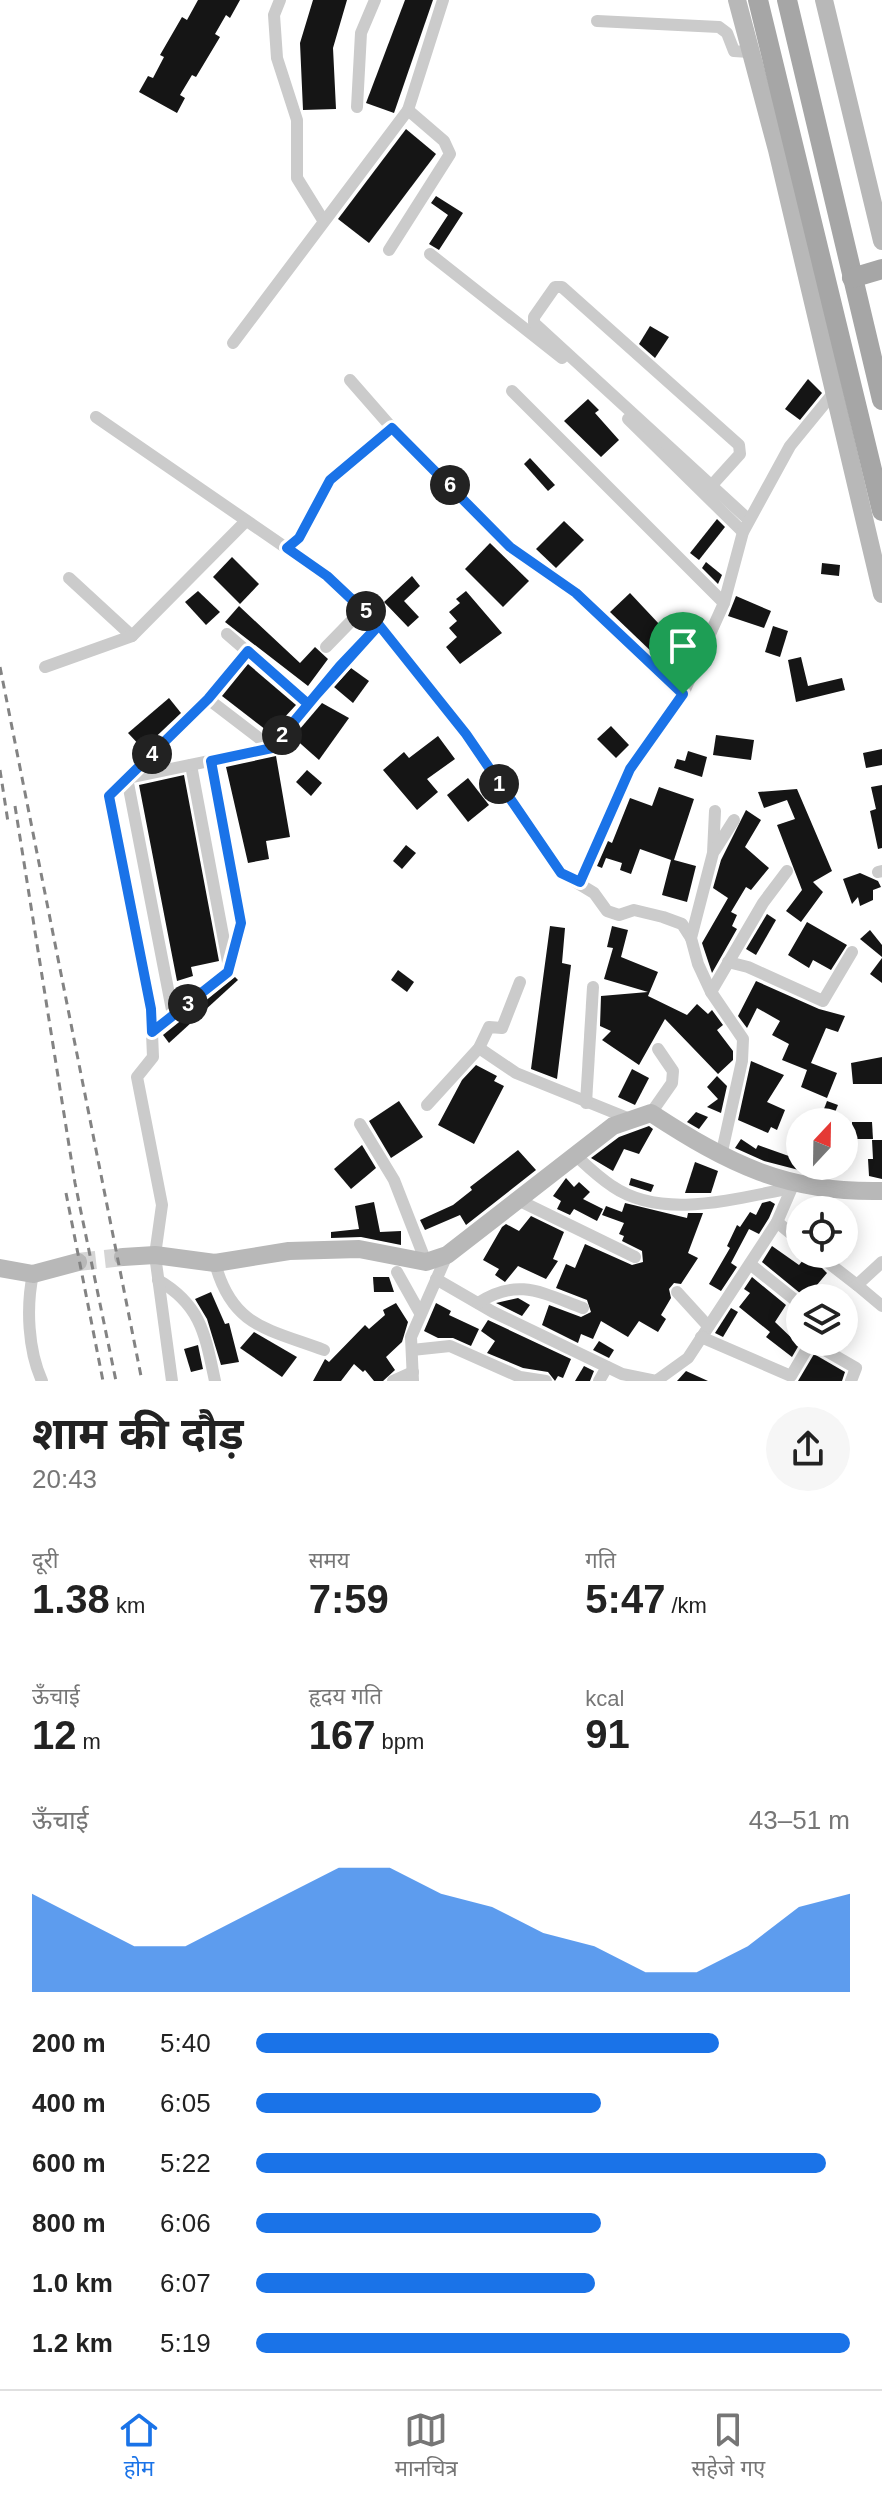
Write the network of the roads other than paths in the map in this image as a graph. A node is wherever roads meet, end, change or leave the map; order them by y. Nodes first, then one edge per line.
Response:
1 (280, 0) edge
2 (375, 0) edge
3 (443, 0) edge
4 (737, 0) edge
5 (758, 0) edge
6 (787, 0) edge
7 (824, 0) edge
8 (597, 21) dead end
9 (754, 26) junction
10 (749, 52) junction
11 (357, 107) dead end
12 (408, 110) junction
13 (323, 220) junction
14 (882, 241) edge
15 (389, 250) dead end
16 (430, 254) dead end
17 (882, 269) edge
18 (852, 278) junction
19 (233, 343) dead end
20 (350, 380) dead end
21 (512, 391) dead end
22 (835, 391) junction
23 (882, 400) edge
24 (96, 417) dead end
25 (392, 428) junction
26 (712, 485) junction
27 (882, 511) edge
28 (246, 521) junction
29 (746, 526) junction
30 (287, 548) junction
31 (69, 578) dead end
32 (882, 594) edge
33 (724, 603) junction
34 (363, 609) junction
35 (379, 625) junction
36 (227, 634) dead end
37 (132, 636) junction
38 (326, 647) dead end
39 (248, 651) junction
40 (45, 667) dead end
41 (683, 694) junction
42 (208, 699) junction
43 (308, 704) junction
44 (272, 748) junction
45 (211, 761) junction
46 (191, 765) junction
47 (127, 778) junction
48 (715, 811) dead end
49 (734, 820) dead end
50 (713, 853) junction
51 (787, 871) dead end
52 (580, 882) junction
53 (691, 938) junction
54 (852, 952) dead end
55 (728, 962) junction
56 (228, 972) junction
57 (520, 982) dead end
58 (593, 987) dead end
59 (711, 992) junction
60 (173, 1015) junction
61 (152, 1032) junction
62 (479, 1048) junction
63 (658, 1049) dead end
64 (586, 1103) junction
65 (427, 1105) dead end
66 (651, 1113) junction
67 (630, 1119) junction
68 (360, 1124) dead end
69 (574, 1154) junction
70 (721, 1156) junction
71 (792, 1186) junction
72 (882, 1191) edge
73 (516, 1199) junction
74 (777, 1222) junction
75 (786, 1229) edge
76 (155, 1255) junction
77 (447, 1255) junction
78 (123, 1257) tunnel mouth
79 (635, 1257) dead end
80 (78, 1262) tunnel mouth
81 (426, 1262) junction
82 (882, 1262) edge
83 (215, 1263) junction
84 (750, 1264) junction
85 (0, 1268) edge
86 (835, 1268) edge
87 (397, 1272) dead end
88 (33, 1274) junction
89 (436, 1279) junction
90 (158, 1280) junction
91 (856, 1284) edge
92 (858, 1284) edge
93 (858, 1286) edge
94 (677, 1292) dead end
95 (786, 1293) edge
96 (478, 1303) junction
97 (882, 1306) edge
98 (583, 1308) dead end
99 (420, 1313) junction
100 (704, 1332) junction
101 (324, 1350) dead end
102 (412, 1350) junction
103 (607, 1367) junction
104 (413, 1376) edge
105 (621, 1378) edge
106 (42, 1381) edge
107 (172, 1381) edge
108 (215, 1381) edge
109 (393, 1381) edge
110 (546, 1381) edge
111 (599, 1381) edge
112 (656, 1381) edge
113 (851, 1381) edge

1 - 13 street
2 - 11 street
3 - 12 street
4 - 9 street
5 - 9 main road
6 - 18 main road
7 - 14 street
8 - 10 street
9 - 10 street
9 - 27 main road
10 - 22 street
12 - 13 street
12 - 15 street
13 - 19 street
16 - 29 street
17 - 18 main road
18 - 23 main road
20 - 25 street
21 - 33 street
22 - 29 street
22 - 32 street
24 - 28 street
25 - 30 street
25 - 41 street
26 - 26 street
26 - 29 street
28 - 30 street
28 - 37 street
29 - 33 street
30 - 34 street
31 - 37 street
33 - 41 street
34 - 35 street
34 - 38 street
35 - 43 street
35 - 52 street
36 - 39 street
37 - 40 street
39 - 42 street
39 - 43 street
41 - 52 street
42 - 44 street
42 - 47 street
43 - 44 street
44 - 45 street
45 - 46 street
45 - 56 street
46 - 47 street
46 - 56 street
47 - 60 street
47 - 61 street
48 - 50 street
49 - 50 street
50 - 53 street
51 - 55 street
52 - 53 street
53 - 59 street
54 - 55 street
55 - 59 street
56 - 60 street
57 - 62 street
58 - 64 street
59 - 70 street
60 - 61 street
61 - 76 street
62 - 64 street
62 - 65 street
63 - 66 street
64 - 67 street
66 - 67 street
66 - 70 street
67 - 69 street
68 - 81 street
69 - 71 street
69 - 73 street
70 - 71 street
71 - 72 street
71 - 74 street
73 - 77 street
73 - 79 street
74 - 75 street
74 - 84 street
76 - 78 street
76 - 83 street
76 - 90 street
77 - 81 street
77 - 89 street
80 - 88 street
81 - 83 street
82 - 92 street
83 - 101 street
84 - 95 street
84 - 100 street
85 - 88 street
86 - 91 street
87 - 99 street
88 - 106 street
89 - 96 street
89 - 99 street
90 - 107 street
90 - 108 street
93 - 97 street
94 - 100 street
96 - 98 street
96 - 103 street
99 - 102 street
100 - 112 street
100 - 113 street
102 - 104 street
102 - 110 street
103 - 105 street
103 - 111 street
104 - 109 street
105 - 112 street

